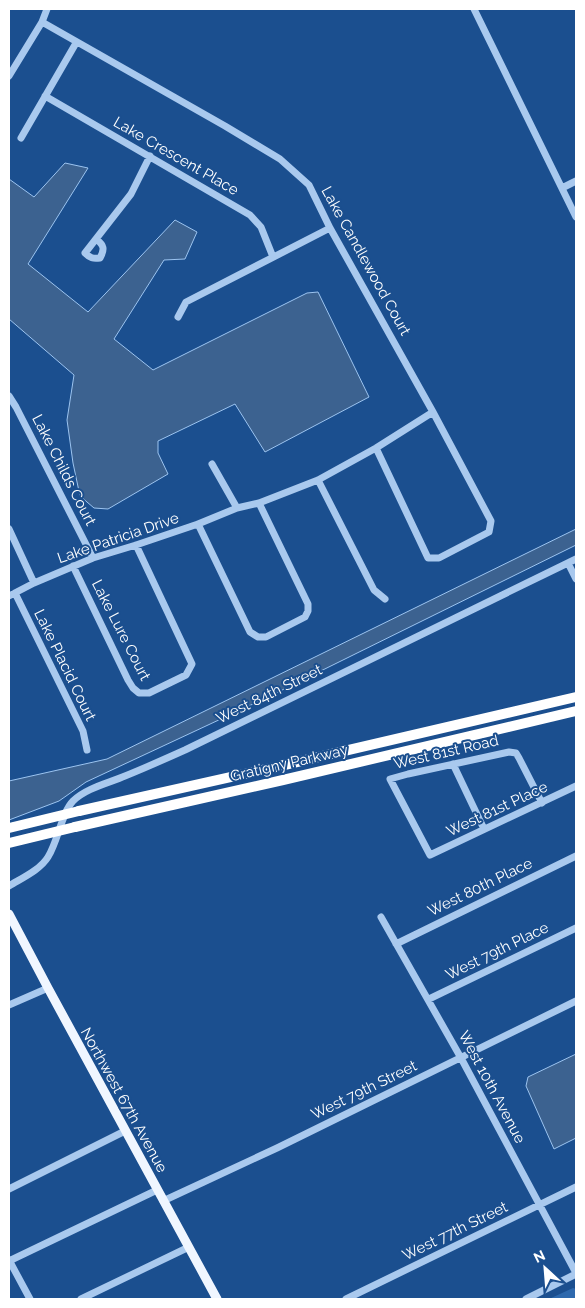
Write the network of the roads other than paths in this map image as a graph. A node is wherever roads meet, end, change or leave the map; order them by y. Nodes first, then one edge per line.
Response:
1 (47, 9) edge
2 (474, 9) edge
3 (42, 22) junction
4 (76, 43) junction
5 (9, 76) edge
6 (45, 96) junction
7 (21, 138) dead end
8 (150, 156) junction
9 (576, 181) edge
10 (562, 188) junction
11 (576, 217) edge
12 (330, 228) junction
13 (96, 239) junction
14 (273, 257) junction
15 (178, 317) dead end
16 (9, 396) edge
17 (433, 412) junction
18 (376, 448) junction
19 (212, 464) dead end
20 (318, 480) junction
21 (259, 503) junction
22 (237, 508) junction
23 (198, 524) junction
24 (9, 529) edge
25 (12, 544) edge
26 (136, 545) junction
27 (93, 558) junction
28 (576, 559) edge
29 (568, 563) junction
30 (73, 566) junction
31 (576, 579) edge
32 (34, 583) junction
33 (12, 595) edge
34 (385, 599) dead end
35 (576, 698) edge
36 (576, 711) edge
37 (87, 750) dead end
38 (453, 764) junction
39 (576, 786) edge
40 (542, 803) junction
41 (9, 828) edge
42 (484, 829) junction
43 (9, 843) edge
44 (430, 855) joint
45 (576, 856) edge
46 (9, 886) edge
47 (9, 914) edge
48 (381, 917) dead end
49 (576, 928) edge
50 (396, 944) junction
51 (48, 988) junction
52 (429, 999) junction
53 (576, 1001) edge
54 (9, 1005) edge
55 (461, 1058) junction
56 (126, 1131) junction
57 (576, 1187) edge
58 (9, 1188) edge
59 (157, 1190) junction
60 (163, 1201) junction
61 (540, 1205) junction
62 (189, 1247) junction
63 (9, 1261) edge
64 (576, 1274) edge
65 (30, 1299) edge
66 (81, 1299) edge
67 (217, 1299) edge
68 (346, 1299) edge
69 (526, 1299) edge

1 - 3 street
2 - 10 street
3 - 4 street, Lake Candlewood Court
3 - 5 street
4 - 6 street
4 - 12 street, Lake Candlewood Court
6 - 7 street
6 - 8 street, Lake Crescent Place
8 - 13 street
8 - 14 street, Lake Crescent Place
9 - 10 street
10 - 11 street
12 - 14 street
12 - 17 street, Lake Candlewood Court
13 - 13 street
14 - 15 street
16 - 27 street, Lake Childs Court
17 - 18 street, Lake Patricia Drive
17 - 18 street, Lake Candlewood Court
18 - 20 street, Lake Patricia Drive
19 - 22 street
20 - 21 street, Lake Patricia Drive
20 - 34 street
21 - 22 street, Lake Patricia Drive
21 - 23 street
22 - 23 street, Lake Patricia Drive
23 - 26 street, Lake Patricia Drive
24 - 25 street
25 - 32 street
26 - 27 street, Lake Patricia Drive
26 - 30 street, Lake Lure Court
27 - 30 street, Lake Patricia Drive
28 - 29 street, West 84th Street
29 - 31 street
29 - 46 street, West 84th Street
30 - 32 street, Lake Patricia Drive
32 - 33 street, Lake Patricia Drive
33 - 37 street, Lake Placid Court
35 - 41 highway, Gratigny Parkway, bridge
36 - 43 highway, Gratigny Parkway, bridge
38 - 40 street, West 81st Road
38 - 42 street
38 - 44 street, West 81st Road
39 - 40 street, West 81st Place
40 - 42 street, West 81st Place
42 - 44 street, West 81st Place
45 - 50 street, West 80th Place
47 - 51 main road, Northwest 67th Avenue
48 - 50 street, West 10th Avenue
49 - 52 street, West 79th Place
50 - 52 street, West 10th Avenue
51 - 54 street
51 - 56 main road, Northwest 67th Avenue
52 - 55 street, West 10th Avenue
53 - 55 street, West 79th Street
55 - 60 street, West 79th Street
55 - 61 street, West 10th Avenue
56 - 58 street
56 - 59 main road, Northwest 67th Avenue
57 - 61 street, West 77th Street
59 - 60 main road, Northwest 67th Avenue
59 - 63 street
60 - 62 main road, Northwest 67th Avenue
61 - 64 street, West 10th Avenue
61 - 68 street, West 77th Street
62 - 66 street
62 - 67 main road, Northwest 67th Avenue
63 - 65 street
64 - 69 street

